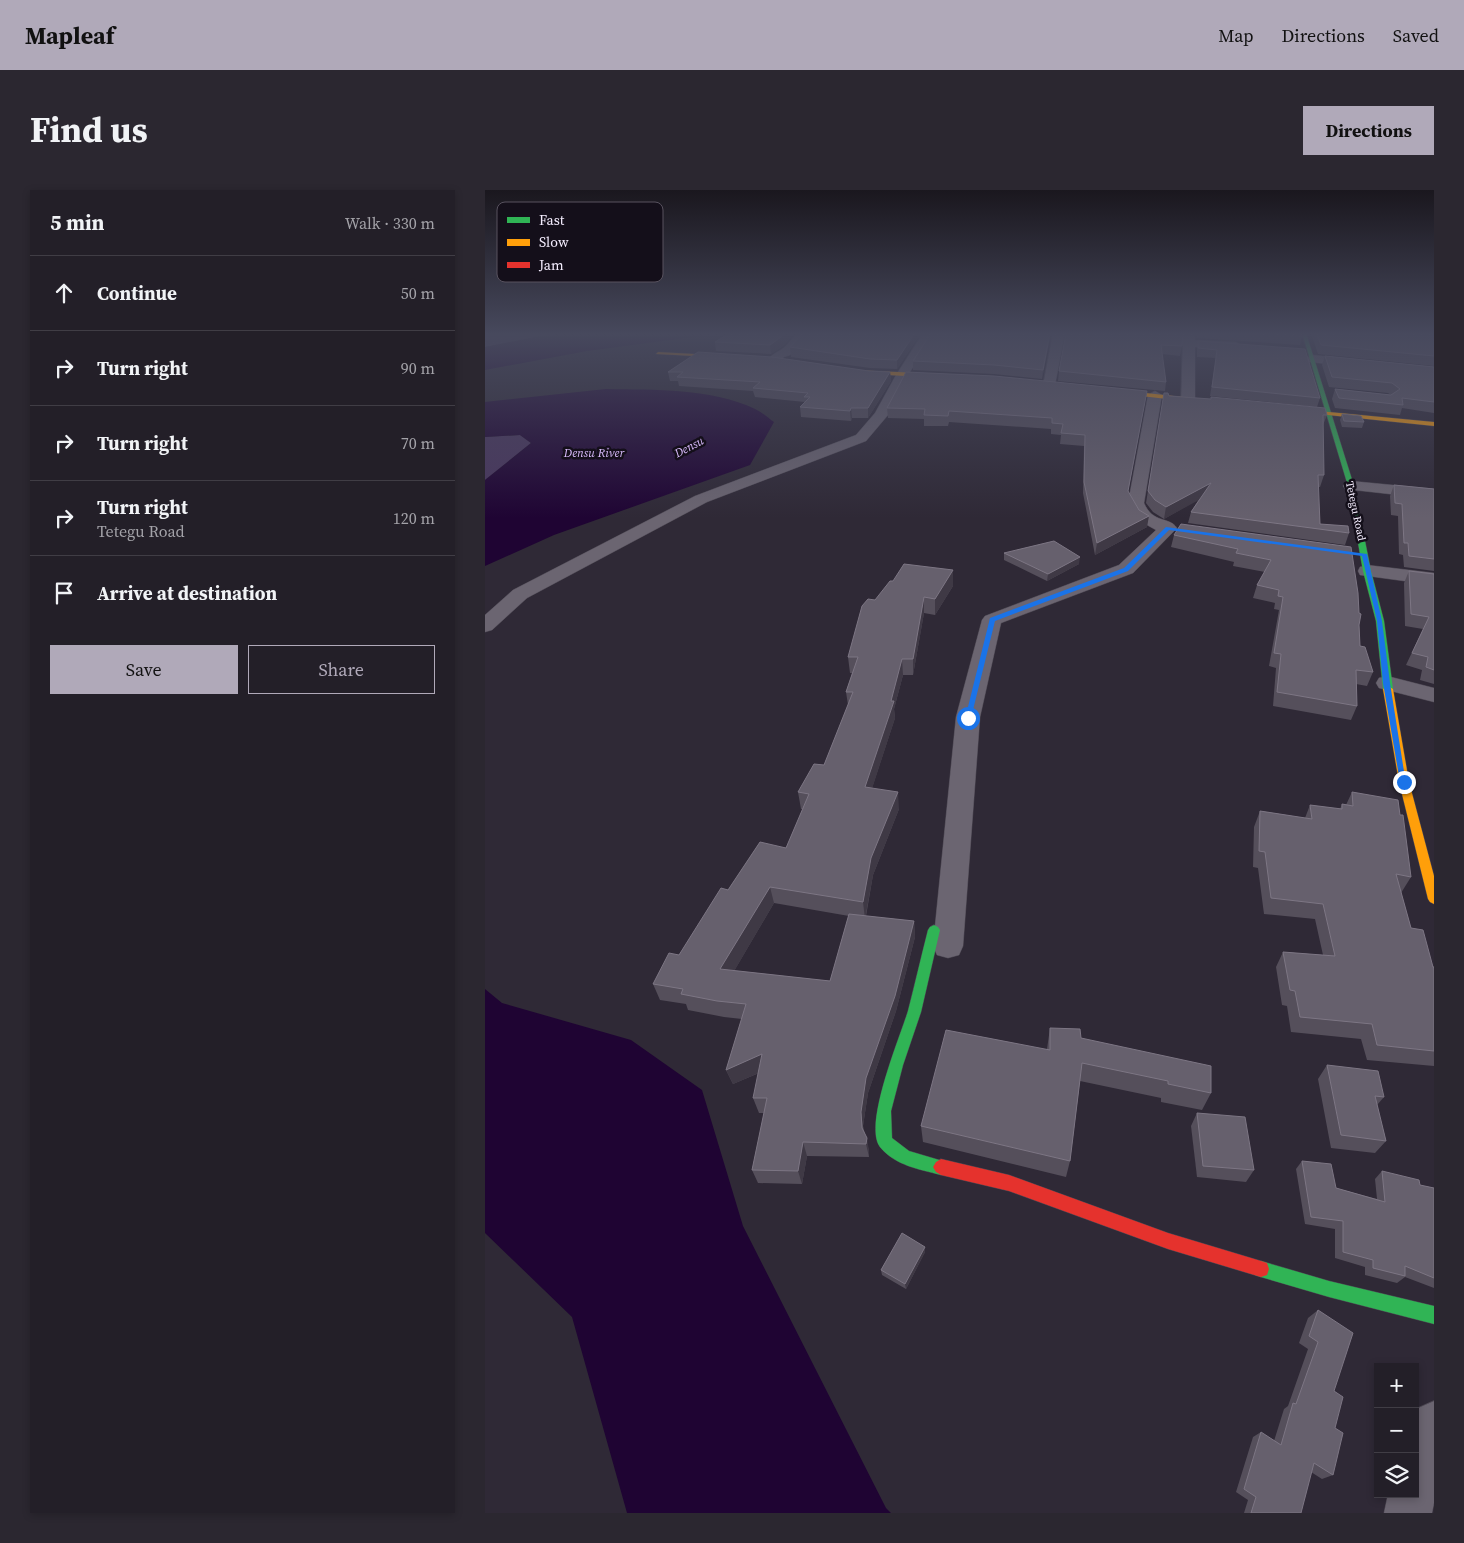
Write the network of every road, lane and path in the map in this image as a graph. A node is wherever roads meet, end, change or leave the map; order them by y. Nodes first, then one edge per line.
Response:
1 (892, 395) edge
2 (1152, 395) edge
3 (1155, 395) junction
4 (1188, 395) edge
5 (1323, 395) edge
6 (1188, 399) junction
7 (1214, 402) edge
8 (1279, 408) edge
9 (1328, 414) junction
10 (1434, 424) edge
11 (1351, 486) junction
12 (1434, 494) edge
13 (1345, 552) edge
14 (1366, 563) junction
15 (1434, 579) edge
16 (485, 626) edge
17 (1387, 683) junction
18 (1434, 695) edge
19 (1434, 899) edge
20 (941, 938) joint
21 (1434, 1315) edge
22 (1434, 1424) edge
23 (1419, 1471) edge
24 (1411, 1498) edge
25 (1408, 1513) edge

1 - 16 street
2 - 3 street
3 - 6 street
3 - 20 street
4 - 6 street
5 - 9 street, Tetegu Road
6 - 7 street
8 - 9 street
9 - 10 street
9 - 11 street, Tetegu Road
11 - 12 street
11 - 14 street, Tetegu Road
13 - 14 street
14 - 15 street
14 - 17 street, Tetegu Road
17 - 18 street
17 - 19 street, Tetegu Road
20 - 21 street
22 - 23 street
24 - 25 street

